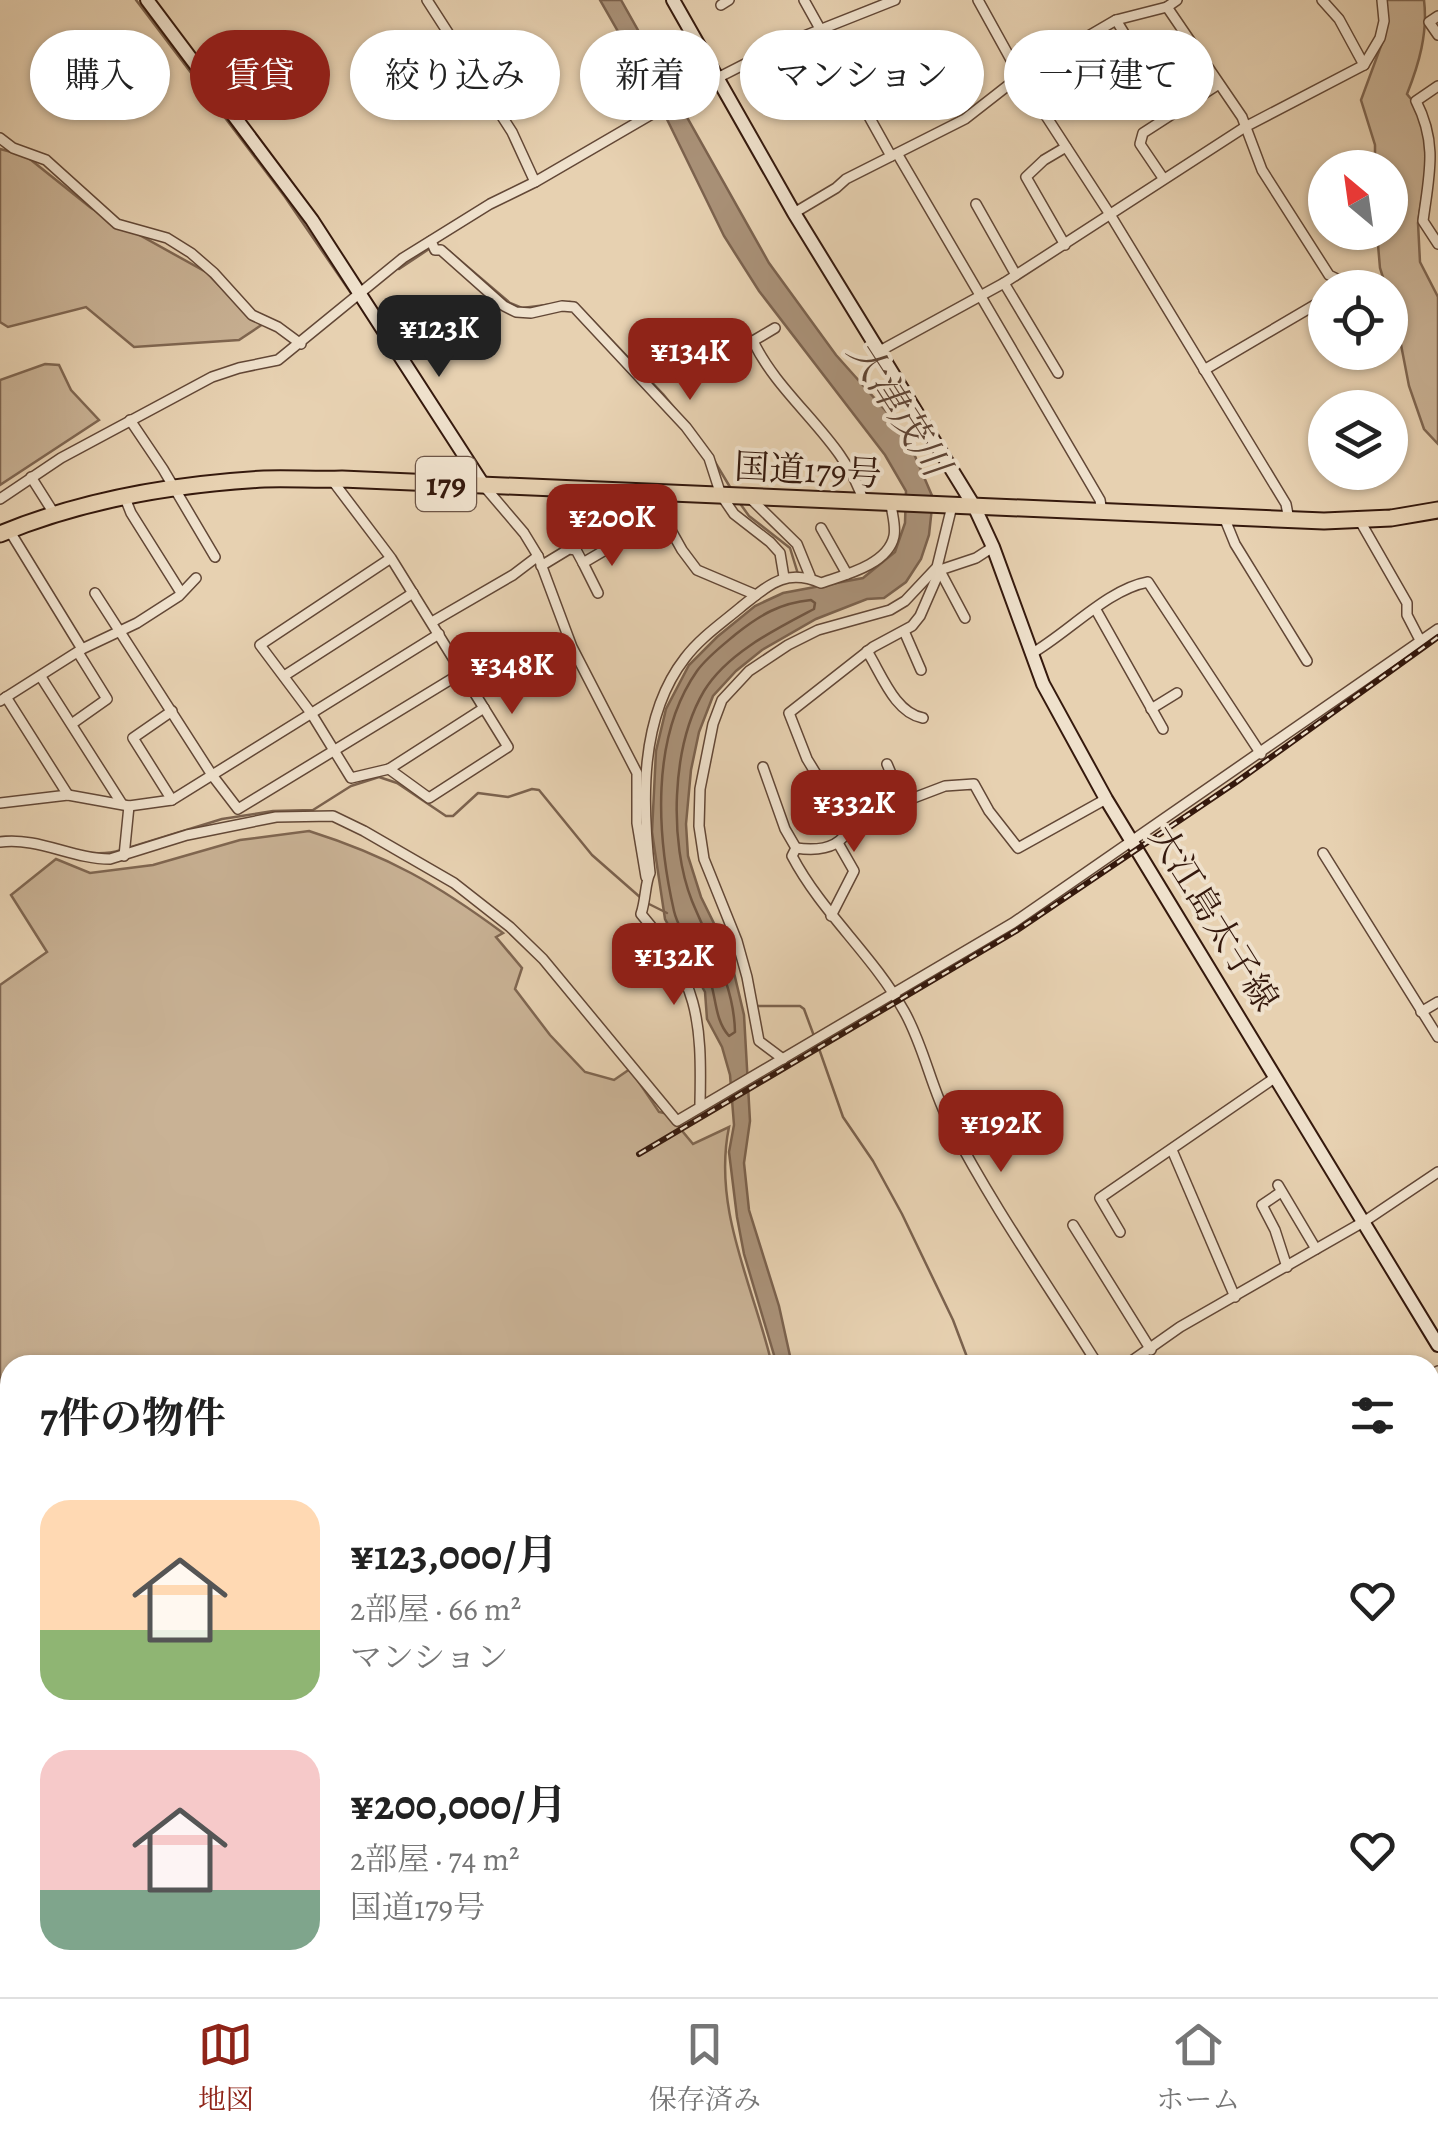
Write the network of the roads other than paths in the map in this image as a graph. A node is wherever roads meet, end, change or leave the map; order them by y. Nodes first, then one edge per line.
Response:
1 (146, 0) edge
2 (427, 0) edge
3 (673, 0) edge
4 (804, 0) edge
5 (978, 0) edge
6 (1178, 0) edge
7 (1322, 0) edge
8 (1382, 0) edge
9 (887, 1) edge
10 (1160, 6) edge
11 (1438, 16) edge
12 (1116, 20) junction
13 (820, 29) junction
14 (690, 30) edge
15 (1099, 30) edge
16 (1122, 30) edge
17 (1438, 34) edge
18 (1004, 47) edge
19 (1364, 66) junction
20 (720, 77) edge
21 (720, 83) edge
22 (1219, 84) junction
23 (1438, 86) edge
24 (1214, 87) edge
25 (1004, 89) edge
26 (640, 120) edge
27 (1049, 120) edge
28 (1162, 120) edge
29 (1245, 127) junction
30 (0, 138) edge
31 (1066, 147) junction
32 (1435, 150) edge
33 (894, 156) junction
34 (1163, 178) junction
35 (535, 182) junction
36 (976, 204) dead end
37 (1438, 211) edge
38 (794, 213) junction
39 (1111, 216) junction
40 (1423, 221) junction
41 (1438, 244) edge
42 (433, 245) junction
43 (1065, 245) junction
44 (1324, 270) edge
45 (1016, 275) junction
46 (1004, 283) junction
47 (359, 296) junction
48 (980, 297) junction
49 (1308, 309) edge
50 (775, 328) dead end
51 (301, 344) junction
52 (878, 352) junction
53 (1204, 370) junction
54 (1058, 374) dead end
55 (130, 420) junction
56 (30, 477) junction
57 (332, 480) junction
58 (484, 486) junction
59 (176, 488) junction
60 (650, 493) junction
61 (722, 496) junction
62 (749, 496) junction
63 (126, 498) junction
64 (0, 499) edge
65 (864, 503) junction
66 (895, 504) junction
67 (949, 506) junction
68 (974, 506) junction
69 (1438, 510) edge
70 (1102, 512) junction
71 (55, 516) junction
72 (663, 516) junction
73 (1224, 518) junction
74 (1289, 520) junction
75 (1360, 521) junction
76 (821, 528) dead end
77 (4, 532) edge
78 (993, 547) junction
79 (216, 558) dead end
80 (391, 558) junction
81 (539, 561) junction
82 (584, 563) junction
83 (939, 569) junction
84 (847, 574) junction
85 (784, 576) junction
86 (810, 576) junction
87 (196, 578) dead end
88 (180, 591) junction
89 (95, 592) dead end
90 (413, 593) junction
91 (598, 593) dead end
92 (756, 595) junction
93 (1096, 610) junction
94 (965, 618) dead end
95 (432, 622) junction
96 (1438, 629) edge
97 (904, 631) junction
98 (120, 632) junction
99 (439, 634) junction
100 (1421, 642) junction
101 (81, 652) junction
102 (867, 652) junction
103 (1031, 654) junction
104 (1307, 661) dead end
105 (922, 670) dead end
106 (462, 672) junction
107 (284, 676) junction
108 (41, 677) junction
109 (1177, 693) dead end
110 (3, 699) edge
111 (484, 708) junction
112 (1151, 709) junction
113 (172, 712) junction
114 (311, 713) junction
115 (923, 718) dead end
116 (73, 723) junction
117 (1162, 729) dead end
118 (335, 750) junction
119 (1260, 754) junction
120 (888, 764) dead end
121 (763, 767) dead end
122 (389, 769) junction
123 (212, 775) junction
124 (68, 795) junction
125 (1106, 799) junction
126 (172, 800) junction
127 (904, 802) junction
128 (0, 804) edge
129 (126, 805) junction
130 (238, 809) junction
131 (238, 823) junction
132 (849, 828) junction
133 (0, 842) edge
134 (1133, 843) junction
135 (838, 844) junction
136 (796, 848) junction
137 (1323, 853) dead end
138 (124, 856) junction
139 (647, 880) junction
140 (831, 916) junction
141 (894, 994) junction
142 (1438, 1002) edge
143 (1421, 1012) junction
144 (1438, 1037) edge
145 (782, 1059) junction
146 (1276, 1077) junction
147 (700, 1104) junction
148 (1172, 1150) junction
149 (1438, 1172) edge
150 (1365, 1220) junction
151 (1073, 1224) dead end
152 (1120, 1232) dead end
153 (1316, 1249) junction
154 (1287, 1267) junction
155 (1234, 1297) junction
156 (1438, 1344) edge
157 (1151, 1350) junction
158 (1092, 1355) edge
159 (1143, 1355) edge

1 - 47 main road
2 - 35 street
3 - 14 main road, 大江島太子線
4 - 13 street
5 - 18 street
6 - 10 street
7 - 19 street
8 - 19 street
9 - 13 street
10 - 12 street
10 - 22 street
11 - 17 street
12 - 15 street
12 - 16 street
13 - 20 street
13 - 33 street
19 - 29 street
21 - 38 main road, 大江島太子線
22 - 24 street
22 - 29 street
23 - 32 street
25 - 33 street
26 - 35 street
27 - 31 street
28 - 34 street
29 - 34 street
29 - 44 street
30 - 51 street
31 - 39 street
31 - 43 street
32 - 40 street
33 - 38 street
33 - 48 street
34 - 39 street
35 - 42 street
36 - 45 street
37 - 40 street
38 - 52 main road, 大江島太子線
39 - 43 street
39 - 53 street
40 - 41 street
42 - 47 street
42 - 61 street
43 - 45 street
45 - 46 street
46 - 48 street
46 - 54 street
47 - 51 street
47 - 58 main road
48 - 52 street
48 - 70 street
49 - 53 street
50 - 65 street
51 - 55 street
52 - 68 main road, 大江島太子線
53 - 74 street
55 - 56 street
55 - 59 street
56 - 64 street
56 - 71 street
57 - 58 highway, 国道179号 / 179
57 - 59 highway, 国道179号 / 179
57 - 80 street
58 - 60 highway, 国道179号 / 179
58 - 81 street
59 - 63 highway, 国道179号 / 179
59 - 79 street
60 - 61 highway, 国道179号 / 179
60 - 72 street
61 - 62 highway, 国道179号 / 179
61 - 85 street
62 - 65 highway, 国道179号 / 179
62 - 86 street
63 - 71 highway, 国道179号 / 179
63 - 88 street
65 - 66 highway, 国道179号 / 179
66 - 67 highway, 国道179号 / 179
66 - 84 street
67 - 68 highway, 国道179号 / 179
67 - 83 street
68 - 70 highway, 国道179号 / 179
68 - 78 main road, 大江島太子線
69 - 75 highway, 国道179号 / 179
70 - 73 highway, 国道179号 / 179
71 - 77 highway, 国道179号 / 179
72 - 82 street
72 - 92 street
73 - 74 highway, 国道179号 / 179
73 - 104 street
74 - 75 highway, 国道179号 / 179
75 - 100 street
76 - 84 street
77 - 101 street
78 - 83 street
78 - 103 main road, 大江島太子線
80 - 90 street
80 - 107 street
81 - 82 street
81 - 95 street
81 - 139 street
82 - 91 street
83 - 94 street
83 - 97 street
83 - 145 street
84 - 86 street
85 - 86 street
85 - 92 street
87 - 88 street
88 - 98 street
89 - 98 street
90 - 95 street
90 - 107 street
92 - 139 street
93 - 103 street
93 - 112 street
93 - 119 street
95 - 99 street
96 - 100 street
97 - 102 street
97 - 105 street
98 - 101 street
98 - 113 street
99 - 106 street
99 - 114 street
100 - 119 street
101 - 108 street
101 - 116 street
102 - 115 street
102 - 132 street
103 - 125 main road, 大江島太子線
106 - 111 street
106 - 118 street
107 - 114 street
108 - 110 street
108 - 116 street
109 - 112 street
110 - 124 street
111 - 122 street
111 - 122 street
112 - 117 street
113 - 123 street
113 - 126 street
114 - 118 street
114 - 123 street
116 - 129 street
118 - 122 street
118 - 130 street
119 - 134 street
120 - 127 street
121 - 136 street
123 - 126 street
123 - 130 street
124 - 128 street
124 - 129 street
125 - 127 street
125 - 134 main road, 大江島太子線
126 - 129 street
127 - 132 street
129 - 138 street
130 - 131 street
131 - 138 street
131 - 147 street
132 - 135 street
133 - 138 street
134 - 141 street
134 - 146 main road, 大江島太子線
135 - 136 street
135 - 140 street
136 - 140 street
137 - 143 street
139 - 147 street
140 - 141 street
141 - 145 street
141 - 158 street
142 - 143 street
143 - 144 street
145 - 147 street
146 - 148 street
146 - 150 main road, 大江島太子線
148 - 152 street
148 - 155 street
149 - 150 street
150 - 153 street
150 - 156 main road, 大江島太子線
151 - 157 street
153 - 154 street
153 - 154 street
154 - 155 street
155 - 157 street
157 - 159 street

